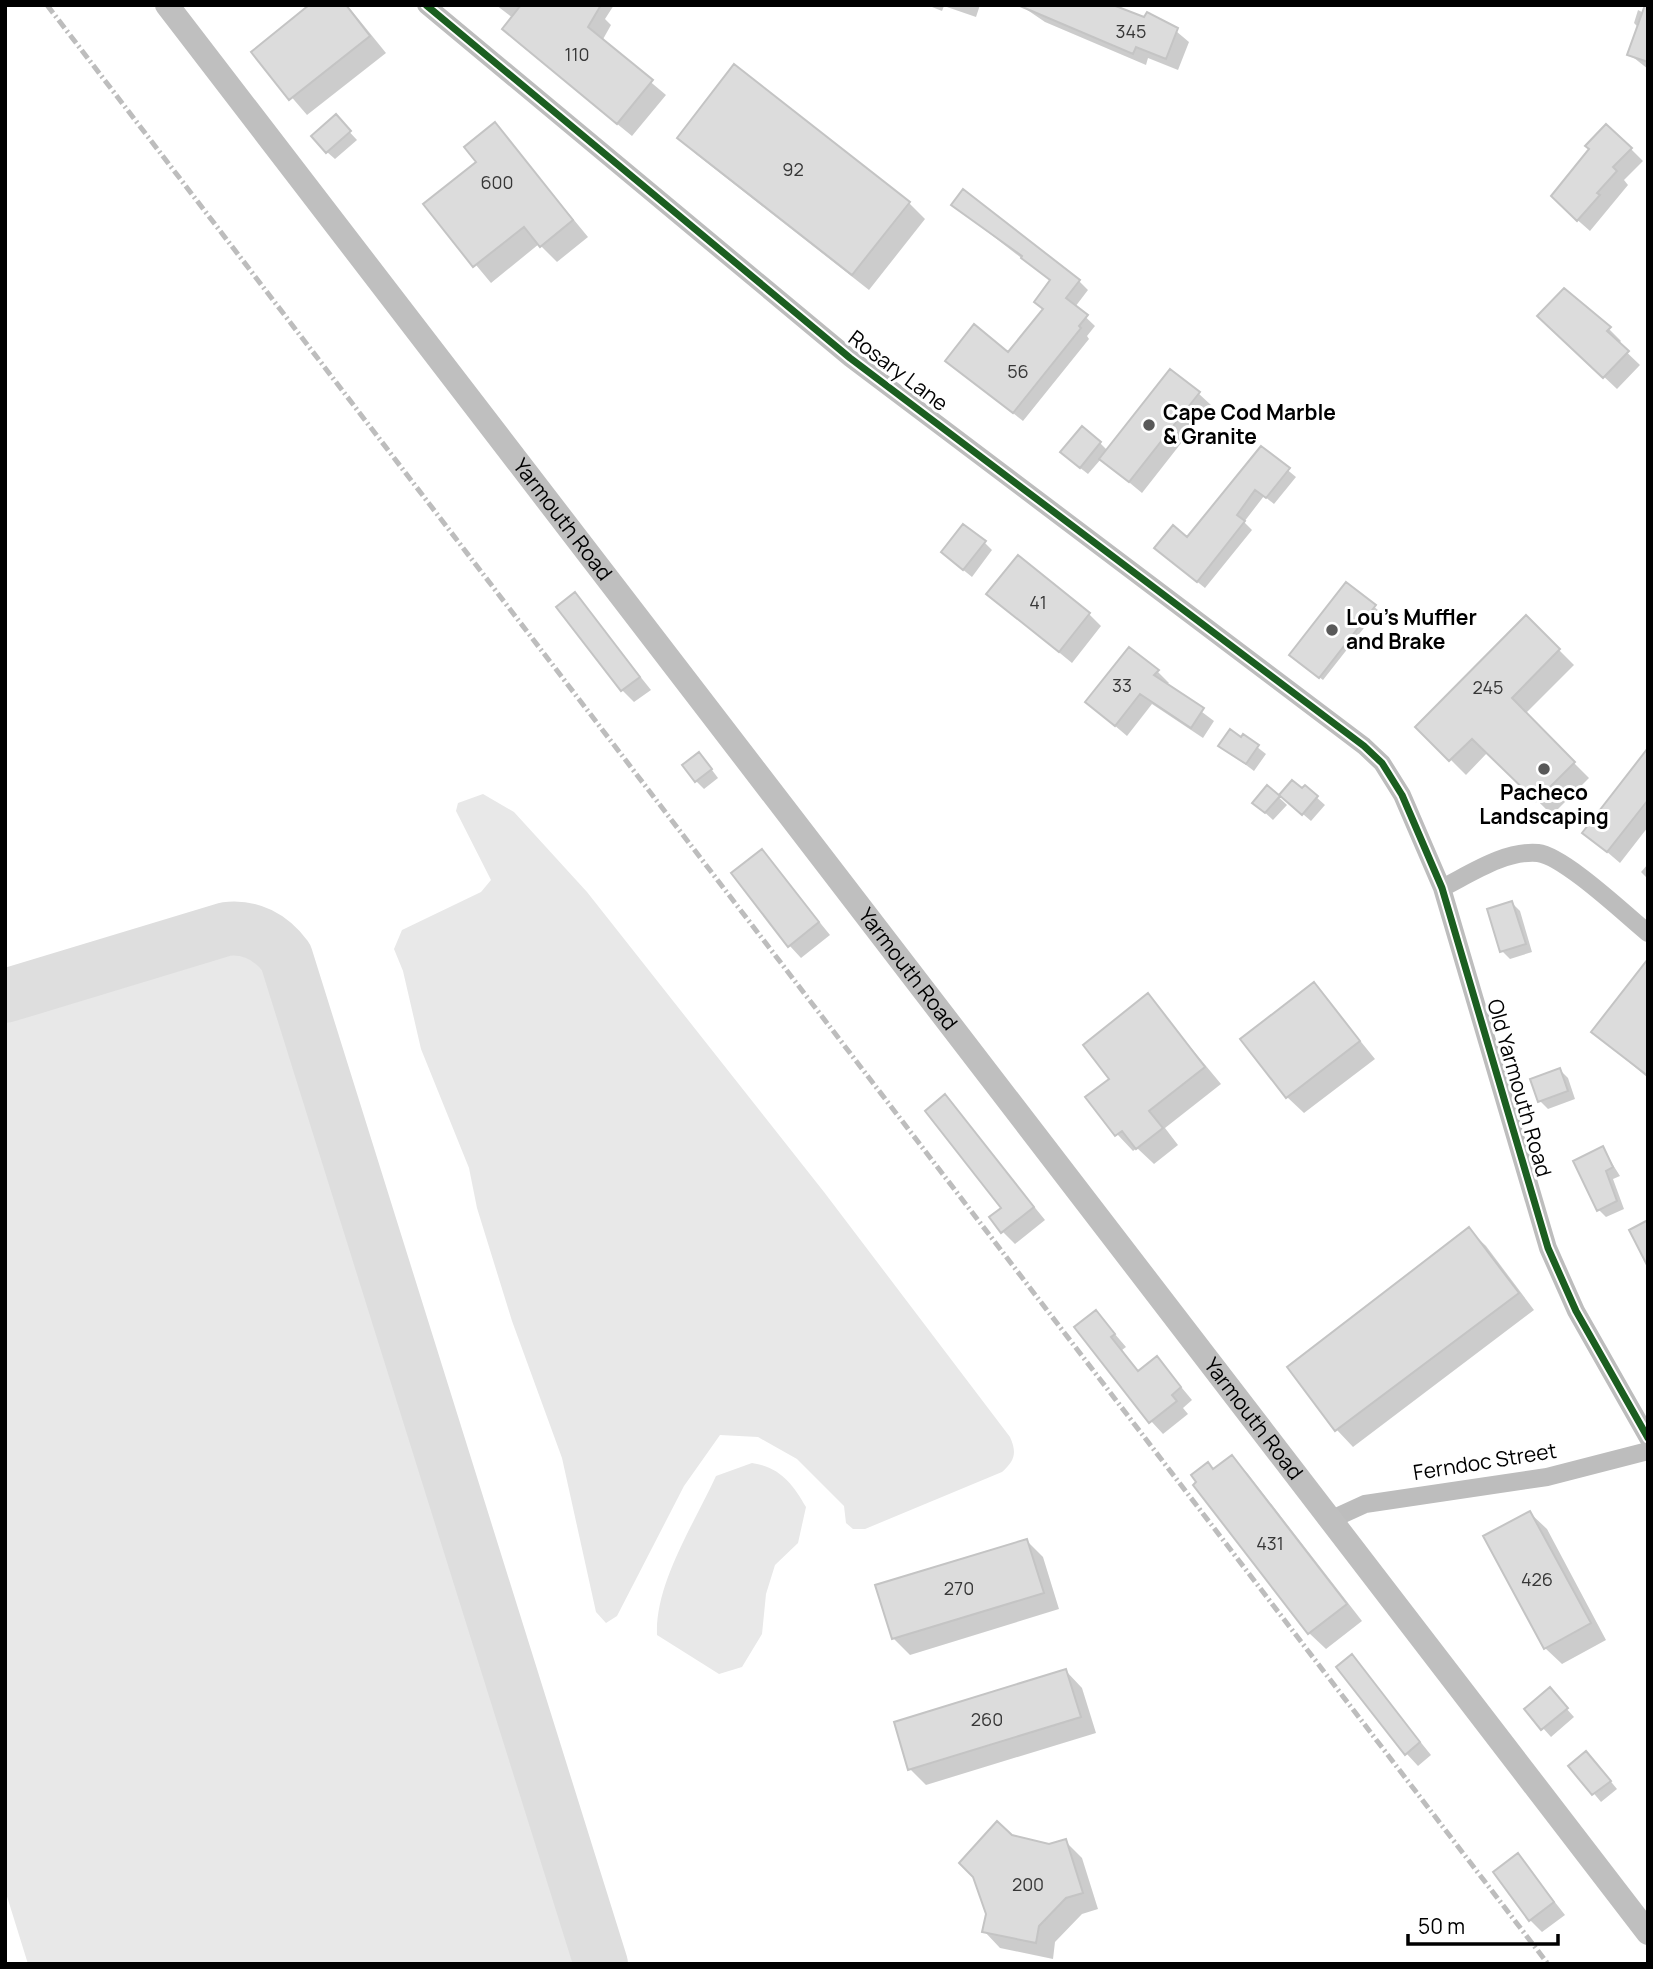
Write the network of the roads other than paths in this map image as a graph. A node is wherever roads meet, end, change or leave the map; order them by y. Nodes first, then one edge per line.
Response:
1 (167, 5) edge
2 (426, 5) edge
3 (1364, 746) joint
4 (1442, 888) junction
5 (1648, 933) edge
6 (1648, 1438) edge
7 (1648, 1451) edge
8 (1330, 1520) junction
9 (1648, 1933) edge

1 - 8 main road, Yarmouth Road
2 - 3 street, Rosary Lane
3 - 4 street, Old Yarmouth Road
4 - 5 street
4 - 6 street, Old Yarmouth Road
7 - 8 street, Ferndoc Street
8 - 9 main road, Yarmouth Road

